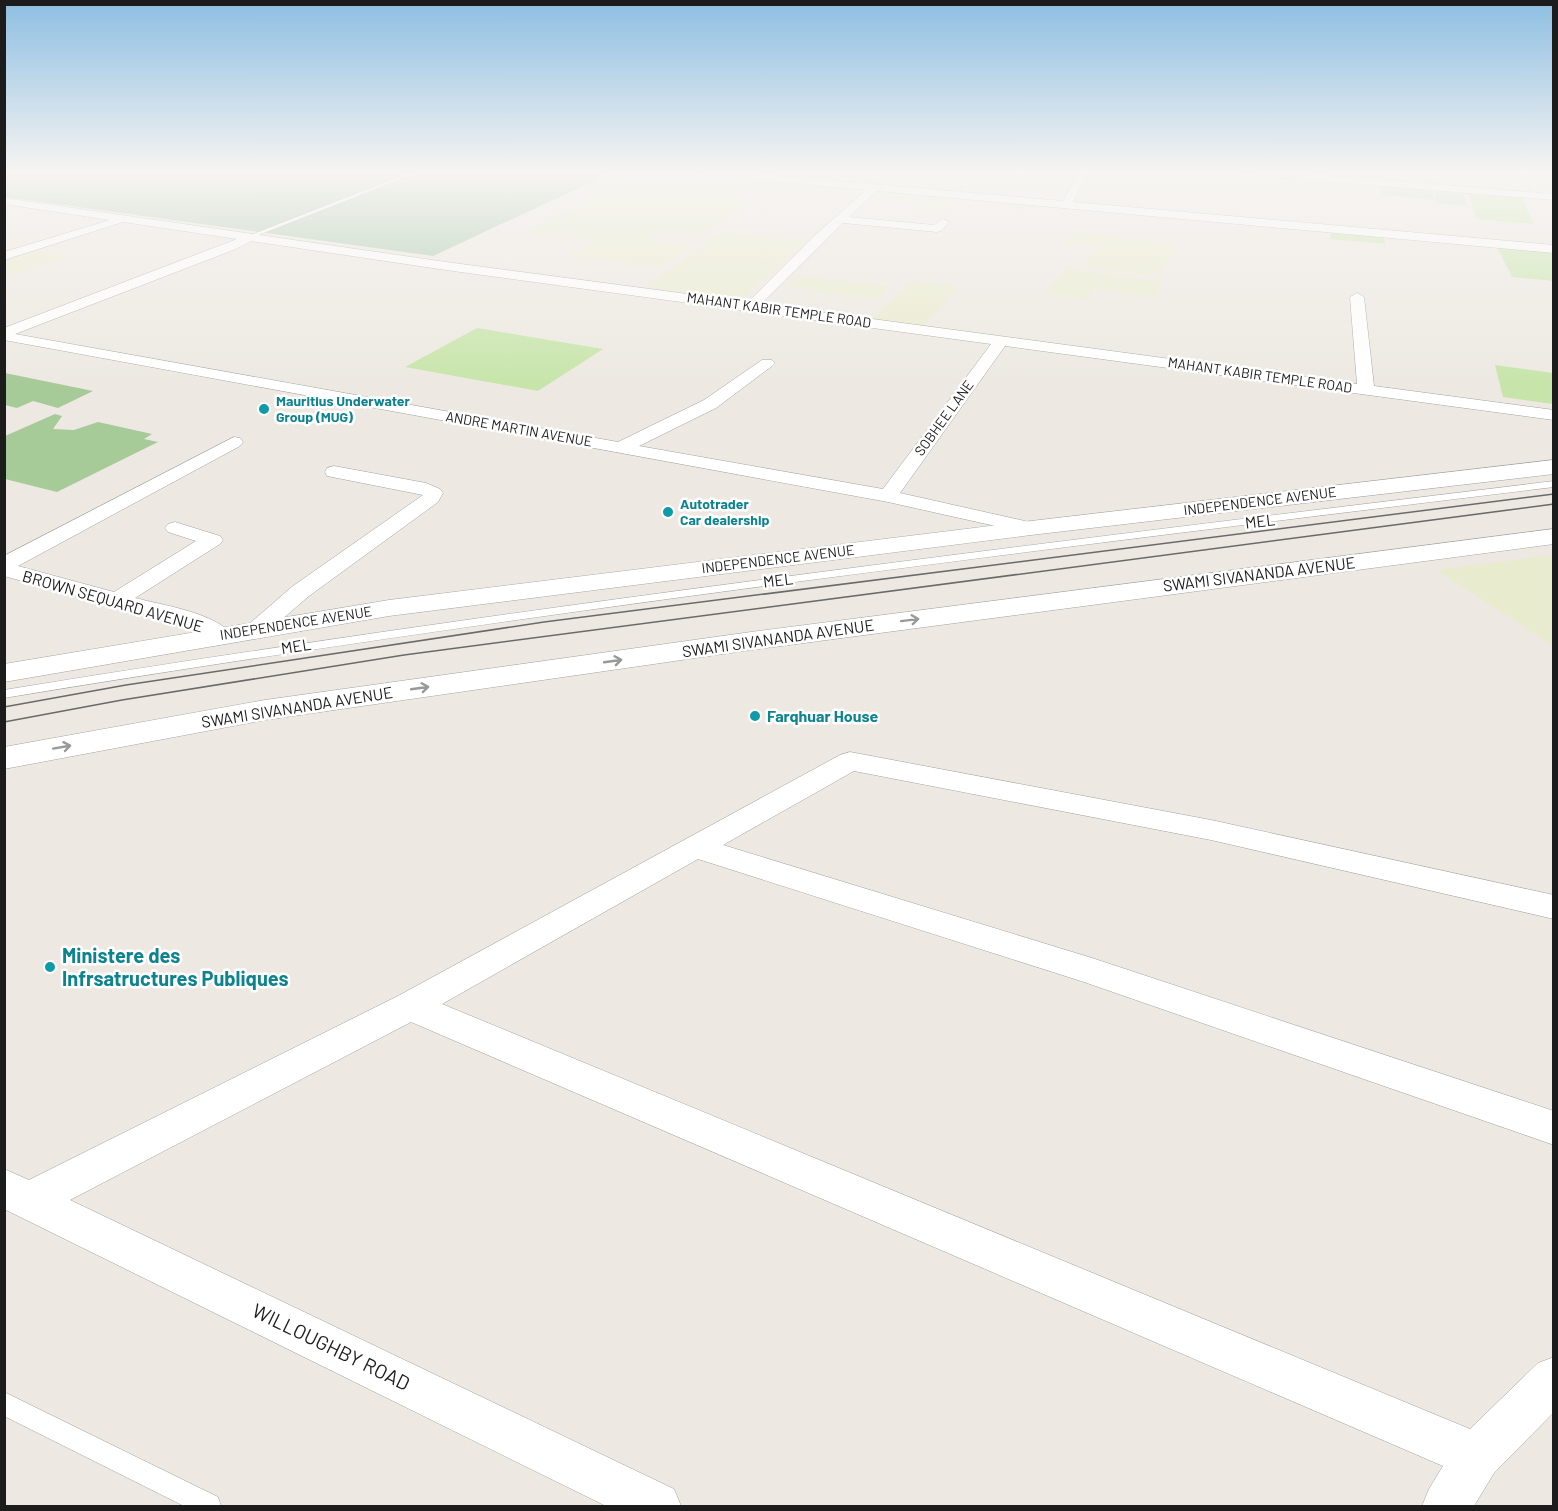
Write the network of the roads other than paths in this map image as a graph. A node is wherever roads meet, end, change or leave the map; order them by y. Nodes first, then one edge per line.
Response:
1 (48, 243) edge
2 (239, 243) edge
3 (289, 243) edge
4 (816, 243) edge
5 (1482, 243) edge
6 (1554, 249) edge
7 (4, 256) edge
8 (1357, 297) dead end
9 (752, 306) junction
10 (4, 335) edge
11 (1001, 340) junction
12 (767, 363) dead end
13 (1366, 390) junction
14 (1554, 414) edge
15 (234, 442) dead end
16 (622, 447) junction
17 (1554, 467) edge
18 (334, 472) dead end
19 (1554, 484) edge
20 (888, 496) junction
21 (175, 528) dead end
22 (1031, 528) junction
23 (1554, 536) edge
24 (4, 567) edge
25 (117, 600) junction
26 (257, 629) junction
27 (221, 636) junction
28 (4, 673) edge
29 (4, 694) edge
30 (4, 758) edge
31 (695, 847) junction
32 (1554, 907) edge
33 (410, 1006) junction
34 (1554, 1128) edge
35 (17, 1194) edge
36 (1554, 1379) edge
37 (4, 1403) edge
38 (1477, 1456) junction
39 (209, 1506) edge
40 (657, 1506) edge
41 (1446, 1506) edge

1 - 7 street
2 - 10 street
3 - 9 street, MAHANT KABIR TEMPLE ROAD
4 - 9 street
5 - 6 street
8 - 13 street
9 - 11 street, MAHANT KABIR TEMPLE ROAD
10 - 16 street, ANDRE MARTIN AVENUE
11 - 13 street, MAHANT KABIR TEMPLE ROAD
11 - 20 street, SOBHEE LANE
12 - 16 street
13 - 14 street, MAHANT KABIR TEMPLE ROAD
15 - 24 street
16 - 20 street, ANDRE MARTIN AVENUE
17 - 22 street, INDEPENDENCE AVENUE
18 - 26 street
19 - 29 lane, MEL
20 - 22 street, ANDRE MARTIN AVENUE
21 - 25 street
22 - 26 street, INDEPENDENCE AVENUE
30 -> 23 street, SWAMI SIVANANDA AVENUE
24 - 25 street, BROWN SEQUARD AVENUE
25 - 27 street, BROWN SEQUARD AVENUE
26 - 27 street, INDEPENDENCE AVENUE
27 - 28 street, INDEPENDENCE AVENUE
31 - 32 street
31 - 33 street
31 - 34 street
33 - 35 street
33 - 38 street
35 - 40 street, WILLOUGHBY ROAD
36 - 38 street
37 - 39 lane
38 - 41 street

